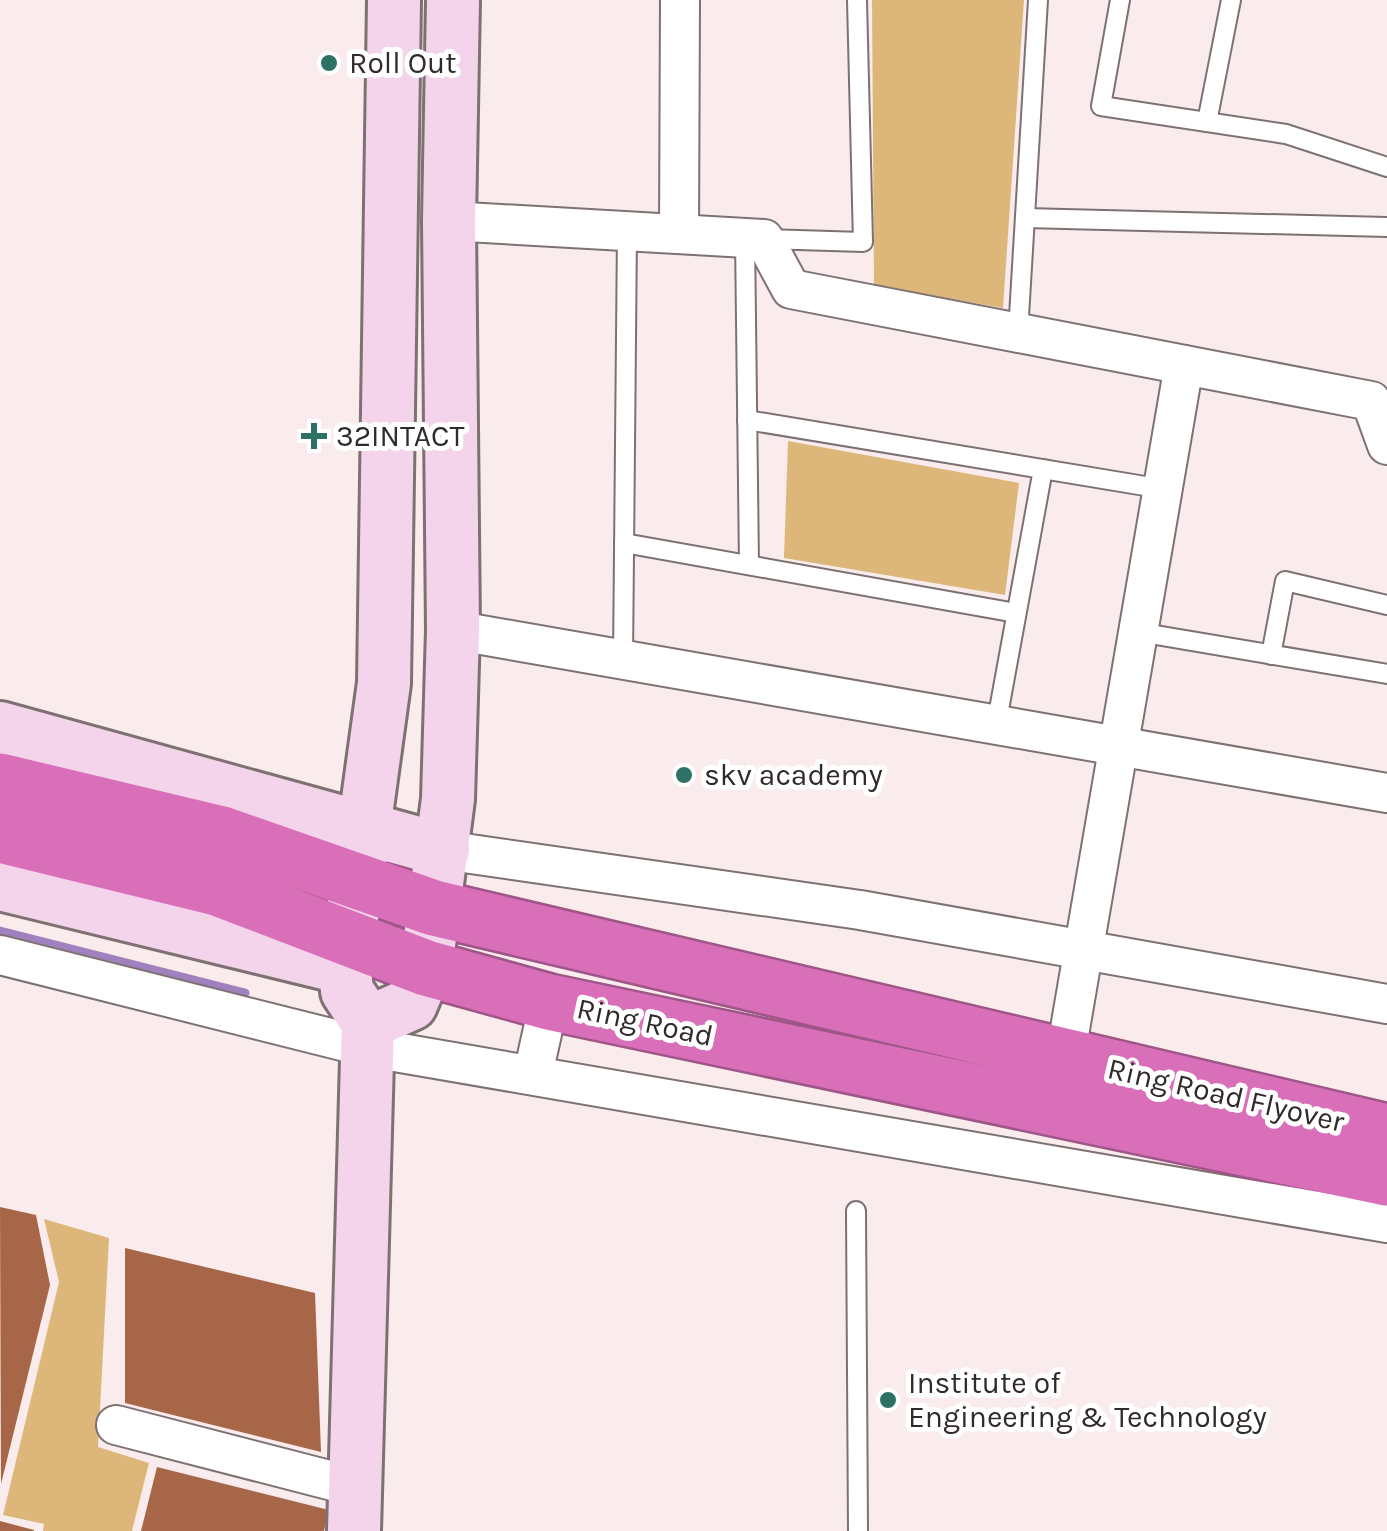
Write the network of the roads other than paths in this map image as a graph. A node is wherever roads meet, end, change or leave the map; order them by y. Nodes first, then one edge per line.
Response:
1 (394, 0) edge
2 (452, 0) edge
3 (680, 0) edge
4 (857, 0) edge
5 (1038, 0) edge
6 (1120, 0) edge
7 (1231, 0) edge
8 (1208, 122) junction
9 (1387, 167) edge
10 (1025, 218) junction
11 (449, 221) junction
12 (1387, 227) edge
13 (627, 231) junction
14 (680, 234) junction
15 (755, 238) junction
16 (1018, 333) junction
17 (1184, 365) junction
18 (1379, 398) edge
19 (747, 420) junction
20 (1387, 445) edge
21 (1043, 469) junction
22 (1163, 489) junction
23 (624, 543) junction
24 (749, 566) junction
25 (1387, 605) edge
26 (1016, 613) junction
27 (453, 630) junction
28 (1138, 632) junction
29 (1271, 655) junction
30 (622, 662) junction
31 (1387, 674) edge
32 (996, 726) junction
33 (0, 728) edge
34 (1119, 747) junction
35 (0, 781) edge
36 (1387, 794) edge
37 (0, 835) edge
38 (442, 850) junction
39 (360, 854) junction
40 (0, 884) edge
41 (434, 908) junction
42 (1084, 950) junction
43 (347, 952) junction
44 (3, 968) edge
45 (426, 968) junction
46 (549, 1002) junction
47 (1387, 1004) edge
48 (367, 1035) junction
49 (1066, 1058) junction
50 (533, 1074) junction
51 (1387, 1132) edge
52 (1304, 1163) junction
53 (1387, 1178) edge
54 (856, 1211) dead end
55 (1387, 1213) edge
56 (1387, 1223) edge
57 (116, 1425) dead end
58 (353, 1508) edge
59 (858, 1531) edge

1 - 39 street
2 - 11 street
3 - 14 street
4 - 15 lane
5 - 10 lane
6 - 8 lane
7 - 8 lane
8 - 9 lane
10 - 12 lane
10 - 16 lane
11 - 13 street
11 - 27 street
13 - 14 street
13 - 23 lane
14 - 15 street
15 - 16 street
15 - 19 lane
16 - 17 street
17 - 18 street
17 - 22 street
18 - 20 street
19 - 21 lane
19 - 24 lane
21 - 22 lane
21 - 26 lane
22 - 28 street
23 - 24 lane
23 - 30 lane
24 - 26 lane
25 - 29 lane
26 - 32 lane
27 - 30 street
27 - 38 street
28 - 29 lane
28 - 34 street
29 - 31 lane
30 - 32 street
32 - 34 street
33 - 39 street
34 - 36 street
34 - 42 street
35 - 39 highway, Ring Road
37 - 43 highway, Ring Road
38 - 39 street
38 - 41 street
38 - 42 street
39 - 41 highway, Ring Road
39 - 43 street
40 - 43 street
41 - 45 street
41 - 49 highway, Ring Road
42 - 47 street
42 - 49 street
43 - 45 highway, Ring Road
43 - 48 street
44 - 48 street
45 - 46 highway, Ring Road
45 - 48 street
46 - 50 street
46 - 52 highway, Ring Road
48 - 50 street
48 - 58 street
49 - 51 highway, Ring Road Flyover
50 - 56 street
52 - 53 highway, Ring Road Flyover
52 - 55 street
54 - 59 lane
57 - 58 street

